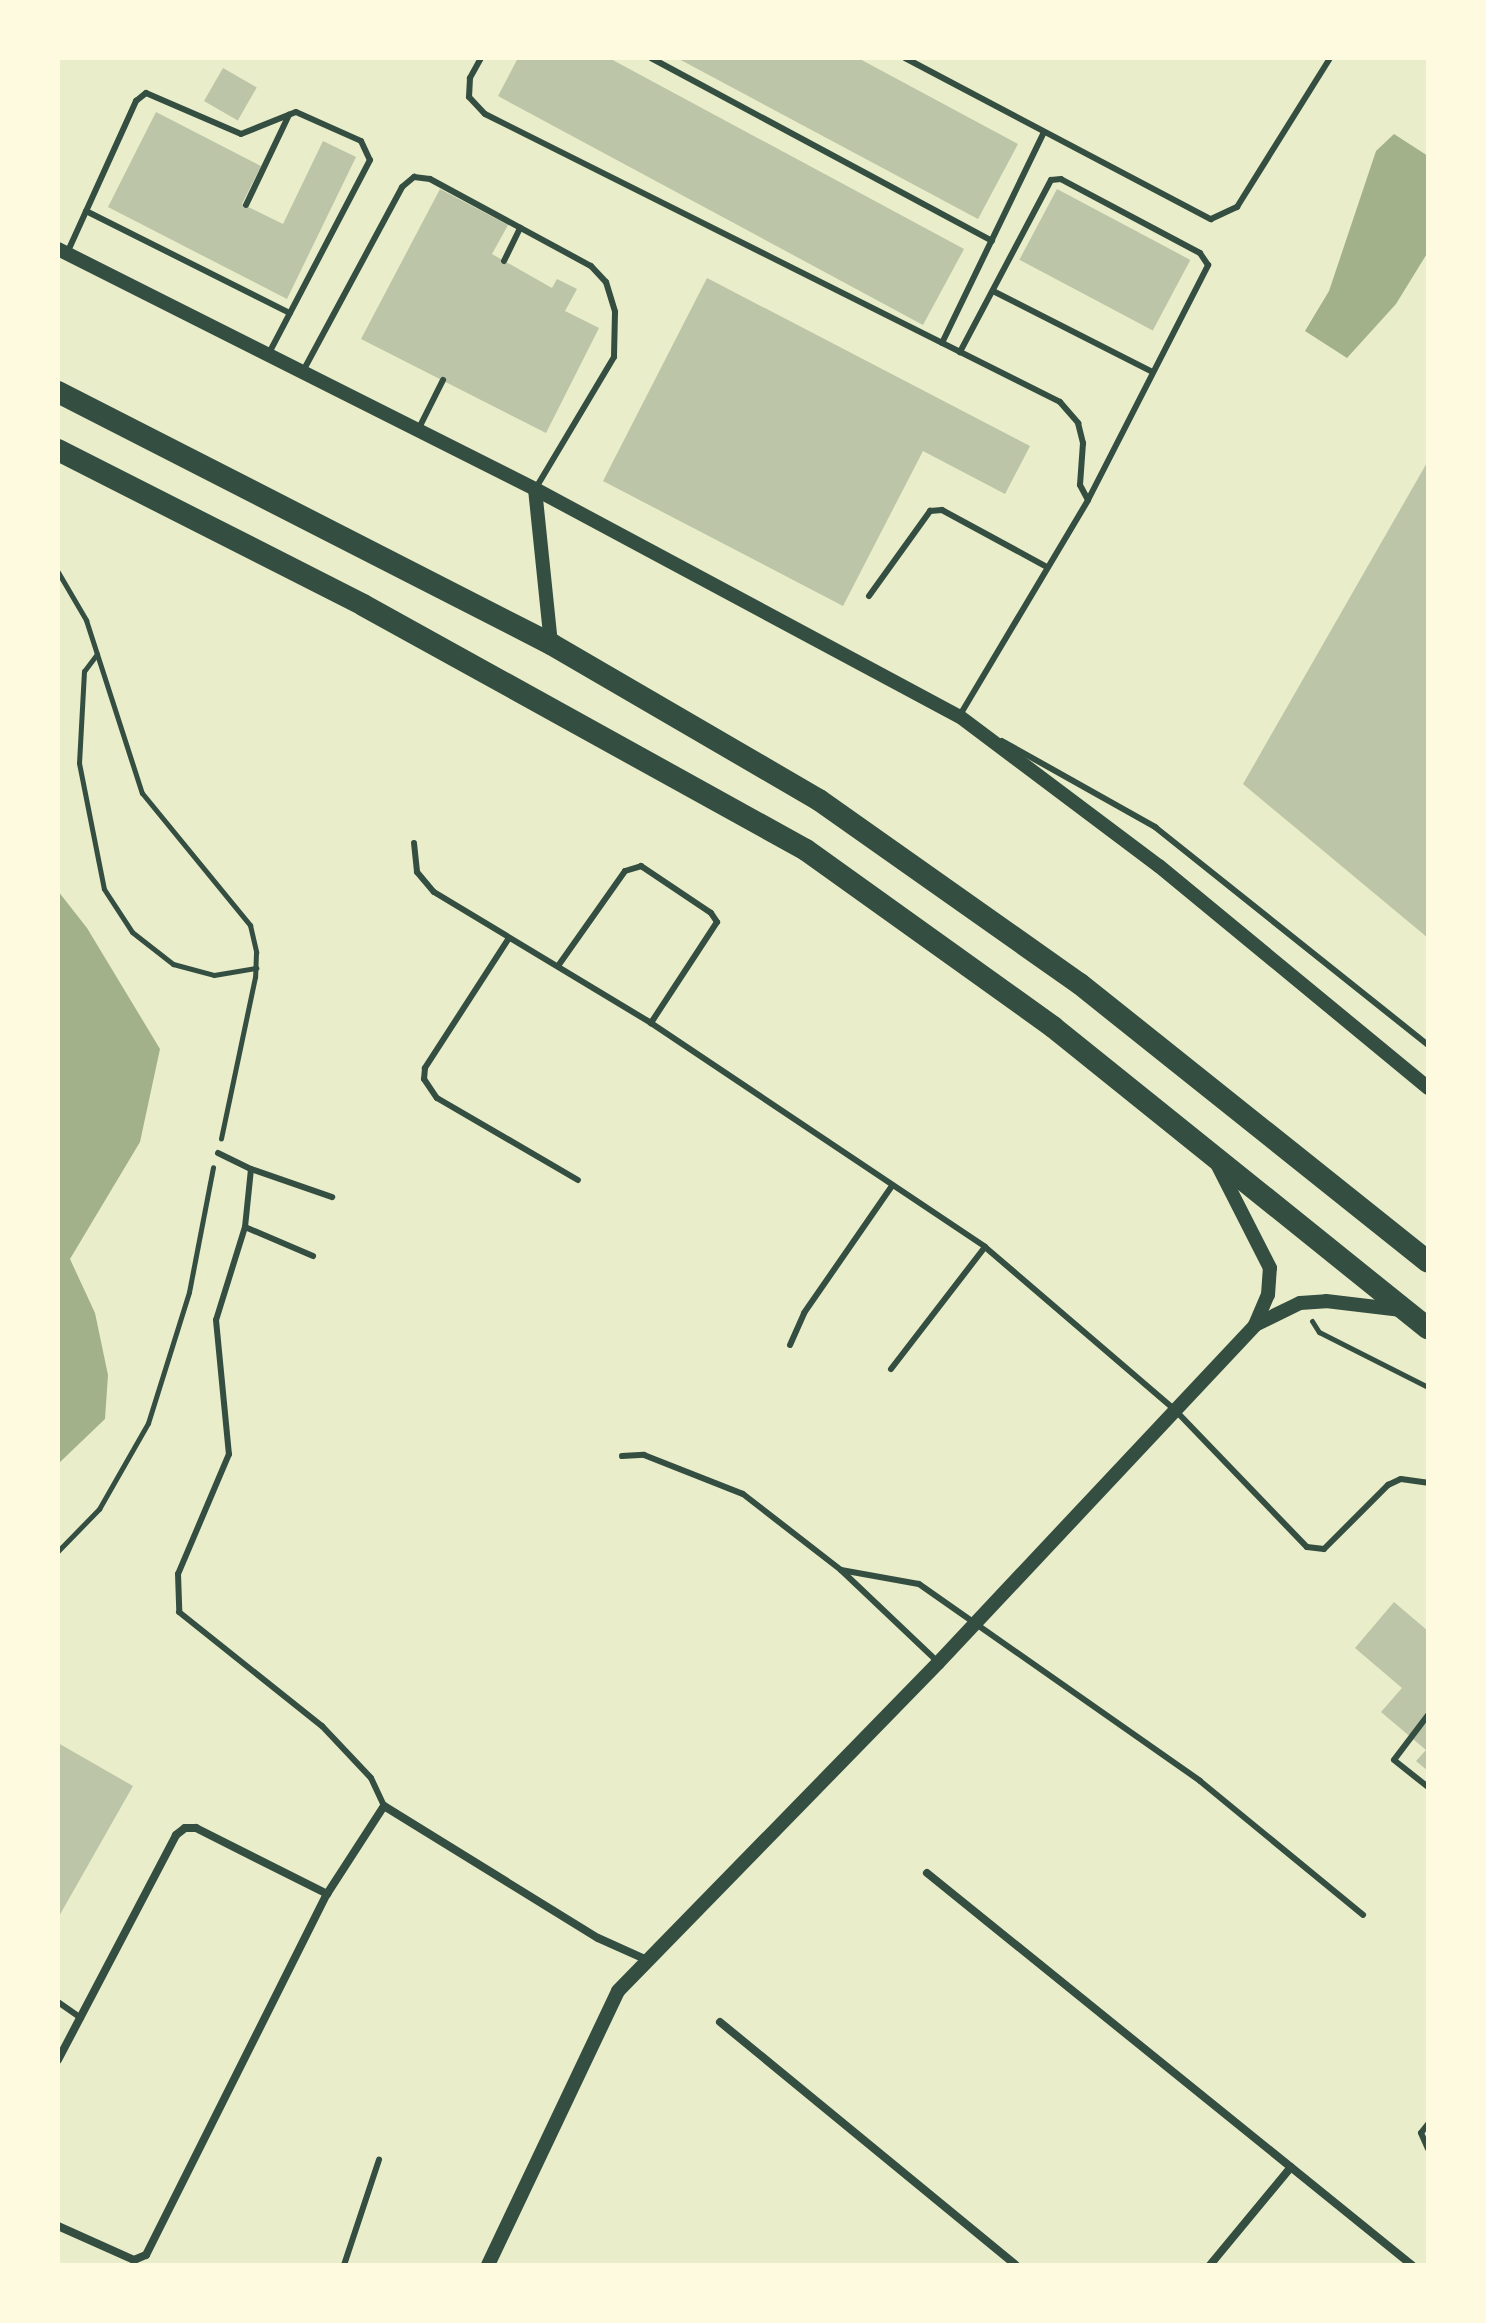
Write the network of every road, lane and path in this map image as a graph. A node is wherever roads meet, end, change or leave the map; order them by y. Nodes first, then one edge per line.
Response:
1 (481, 58) edge
2 (651, 58) edge
3 (905, 58) edge
4 (1330, 58) edge
5 (289, 115) junction
6 (1044, 132) junction
7 (246, 205) dead end
8 (86, 211) junction
9 (520, 228) junction
10 (992, 241) junction
11 (63, 250) edge
12 (504, 261) dead end
13 (218, 264) dead end
14 (213, 274) junction
15 (993, 291) junction
16 (290, 313) junction
17 (942, 343) junction
18 (960, 352) junction
19 (269, 353) junction
20 (1151, 371) junction
21 (302, 373) junction
22 (443, 380) dead end
23 (58, 392) edge
24 (417, 432) junction
25 (58, 450) edge
26 (535, 489) junction
27 (1088, 500) junction
28 (1045, 566) junction
29 (58, 572) edge
30 (869, 596) dead end
31 (551, 644) junction
32 (97, 654) junction
33 (959, 716) junction
34 (414, 843) dead end
35 (509, 938) junction
36 (558, 966) junction
37 (256, 968) junction
38 (651, 1023) junction
39 (1428, 1045) edge
40 (1428, 1088) edge
41 (218, 1153) junction
42 (1213, 1156) junction
43 (251, 1169) junction
44 (578, 1180) dead end
45 (892, 1186) junction
46 (332, 1197) dead end
47 (245, 1227) junction
48 (985, 1247) junction
49 (313, 1256) dead end
50 (1428, 1262) edge
51 (1300, 1303) junction
52 (1405, 1310) junction
53 (1255, 1325) junction
54 (1428, 1329) edge
55 (790, 1345) dead end
56 (891, 1369) dead end
57 (1428, 1387) edge
58 (1175, 1410) junction
59 (622, 1456) dead end
60 (1428, 1483) edge
61 (58, 1551) edge
62 (841, 1570) junction
63 (976, 1623) junction
64 (938, 1663) junction
65 (1428, 1715) edge
66 (1428, 1787) edge
67 (384, 1806) junction
68 (927, 1873) dead end
69 (327, 1894) junction
70 (1363, 1915) dead end
71 (645, 1959) junction
72 (58, 2002) edge
73 (81, 2018) junction
74 (720, 2022) dead end
75 (58, 2060) edge
76 (1428, 2124) edge
77 (1428, 2149) edge
78 (379, 2160) dead end
79 (1291, 2167) junction
80 (58, 2226) edge
81 (344, 2265) edge
82 (488, 2265) edge
83 (1016, 2265) edge
84 (1210, 2265) edge
85 (1412, 2265) edge

1 - 17 lane
2 - 10 lane
3 - 6 lane
4 - 6 lane
5 - 7 lane
5 - 8 lane
5 - 16 lane
6 - 10 lane
8 - 11 lane
8 - 14 lane
9 - 12 lane
9 - 21 lane
9 - 26 lane
10 - 17 lane
11 - 19 street
13 - 14 lane
14 - 16 lane
15 - 18 lane
15 - 20 lane
15 - 20 lane
16 - 19 lane
17 - 18 lane
18 - 27 lane
19 - 21 street
20 - 27 lane
21 - 24 street
22 - 24 lane
23 - 31 highway
24 - 26 street
25 - 42 highway
26 - 31 street
26 - 33 street
27 - 28 lane
28 - 30 lane
28 - 33 lane
29 - 32 path
31 - 50 highway
32 - 37 path
32 - 37 path
33 - 39 lane
33 - 40 street
34 - 35 lane
35 - 36 lane
35 - 44 lane
36 - 38 lane
36 - 38 lane
37 - 41 path
38 - 45 lane
41 - 43 lane
41 - 61 path
42 - 52 highway
42 - 53 street
43 - 46 lane
43 - 47 lane
45 - 48 lane
45 - 55 lane
47 - 49 lane
47 - 67 lane
48 - 56 lane
48 - 58 lane
51 - 52 street
51 - 53 street
51 - 57 path
52 - 54 highway
53 - 58 street
58 - 60 lane
58 - 63 street
59 - 62 lane
62 - 63 lane
62 - 64 lane
63 - 64 street
63 - 70 lane
64 - 71 street
65 - 66 lane
67 - 69 street
67 - 71 street
68 - 79 street
69 - 73 street
69 - 80 street
71 - 82 street
72 - 73 lane
73 - 75 street
74 - 83 street
76 - 77 lane
78 - 81 lane
79 - 84 street
79 - 85 street

